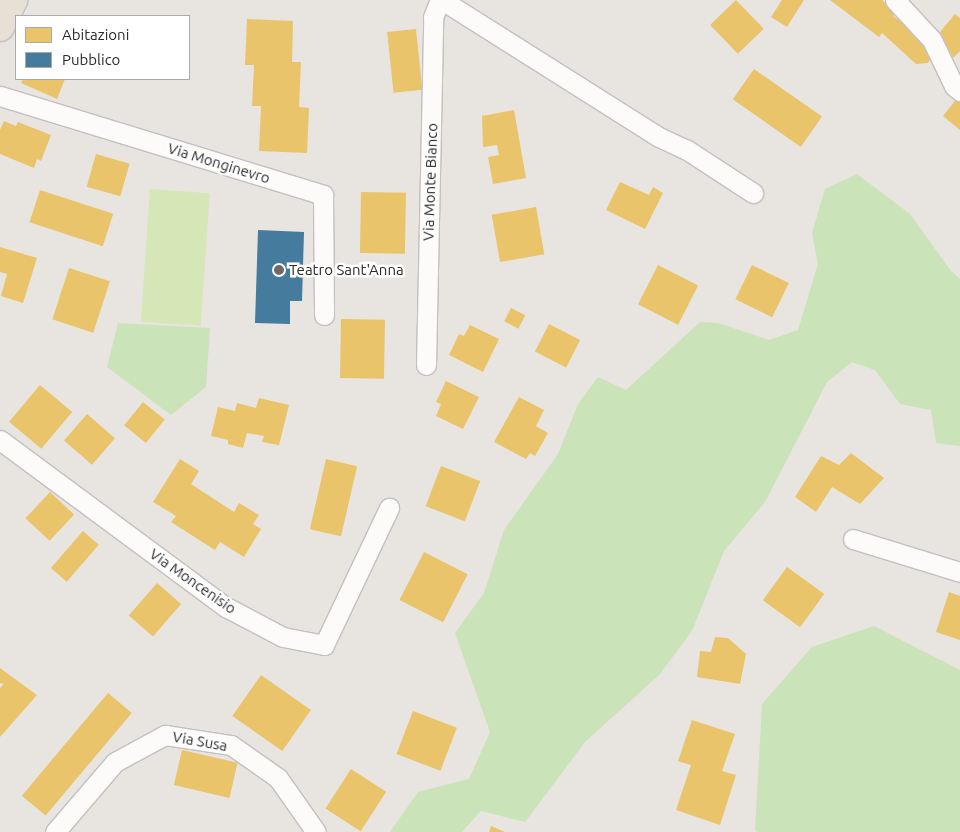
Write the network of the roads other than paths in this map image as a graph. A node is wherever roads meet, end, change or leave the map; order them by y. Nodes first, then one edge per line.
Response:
1 (13, 0) edge
2 (441, 0) edge
3 (895, 0) edge
4 (0, 27) edge
5 (960, 91) edge
6 (0, 96) edge
7 (753, 192) dead end
8 (324, 315) dead end
9 (426, 365) dead end
10 (0, 440) edge
11 (389, 508) dead end
12 (853, 538) dead end
13 (960, 572) edge
14 (55, 832) edge
15 (316, 832) edge

1 - 4 main road
2 - 7 street, Via Monte Bianco
2 - 9 street, Via Monte Bianco
3 - 5 street
6 - 8 street, Via Monginevro
10 - 11 street, Via Moncenisio
12 - 13 street
14 - 15 street, Via Susa

